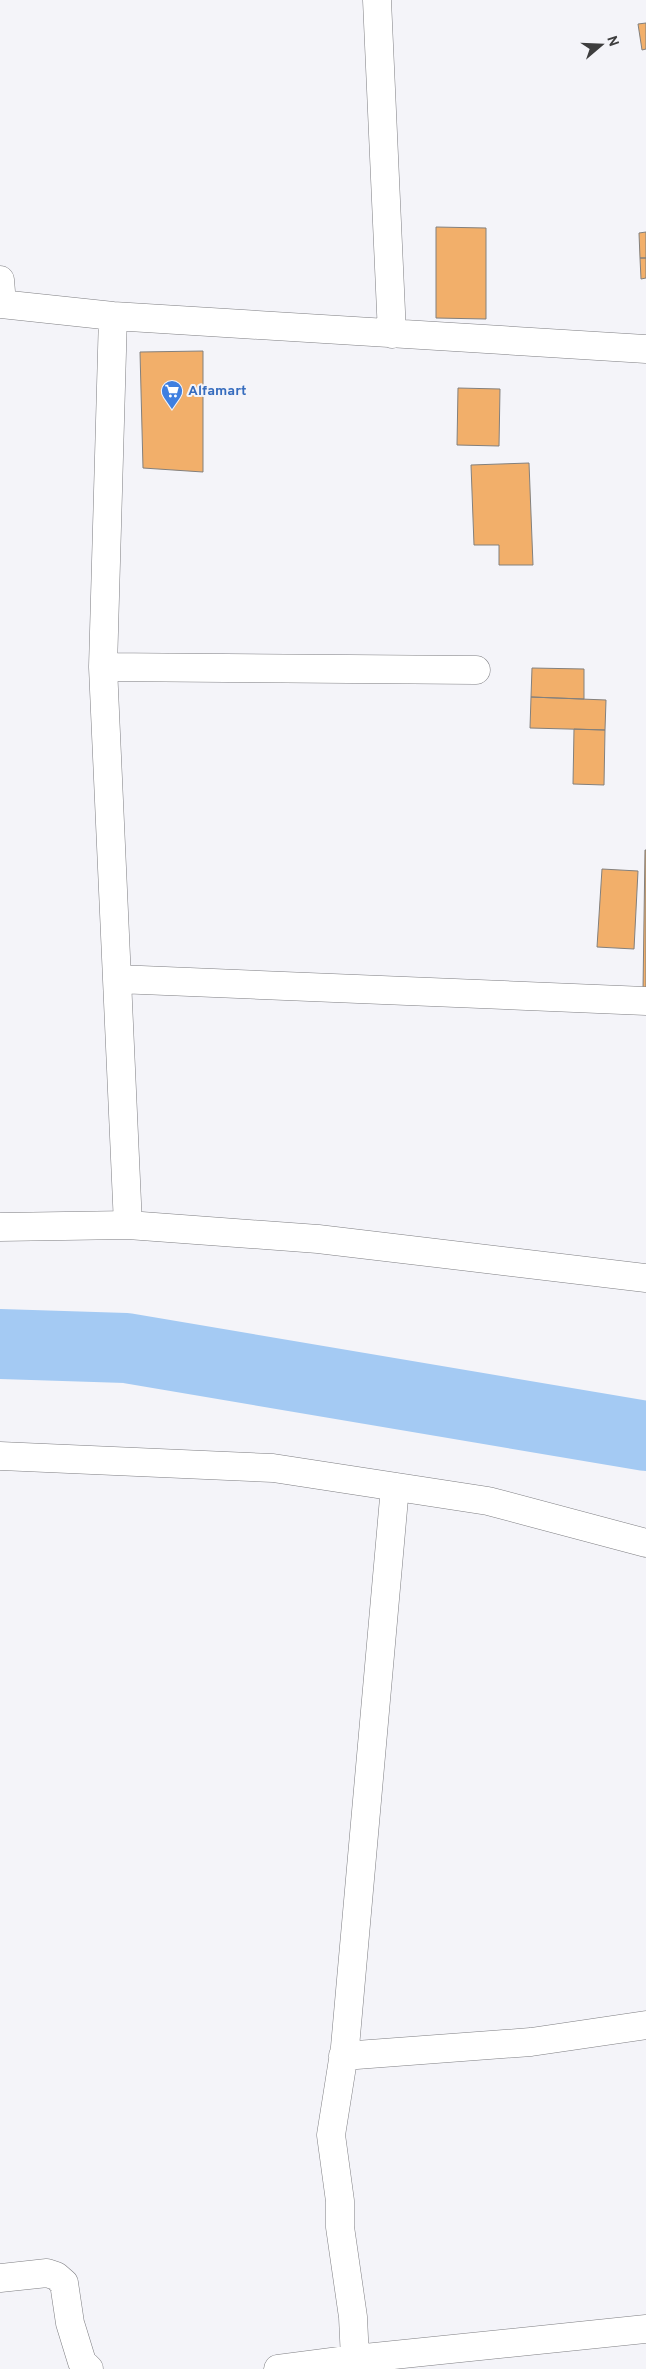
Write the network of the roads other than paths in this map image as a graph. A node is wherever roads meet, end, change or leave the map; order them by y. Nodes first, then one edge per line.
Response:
1 (376, 0) edge
2 (1, 296) edge
3 (113, 316) junction
4 (392, 334) junction
5 (646, 349) edge
6 (104, 667) junction
7 (476, 670) dead end
8 (117, 979) junction
9 (646, 1001) edge
10 (128, 1225) junction
11 (0, 1227) edge
12 (646, 1278) edge
13 (0, 1456) edge
14 (395, 1487) junction
15 (646, 1543) edge
16 (646, 2025) edge
17 (344, 2056) junction
18 (0, 2278) edge
19 (646, 2328) edge
20 (355, 2359) junction
21 (89, 2369) edge
22 (278, 2369) edge

1 - 4 street
2 - 3 street
3 - 4 street
3 - 6 street
4 - 5 street
6 - 7 street
6 - 8 street
8 - 9 street
8 - 10 street
10 - 11 street
10 - 12 street
13 - 14 street
14 - 15 street
14 - 17 street
16 - 17 street
17 - 20 street
18 - 21 street
19 - 20 street
20 - 22 street

